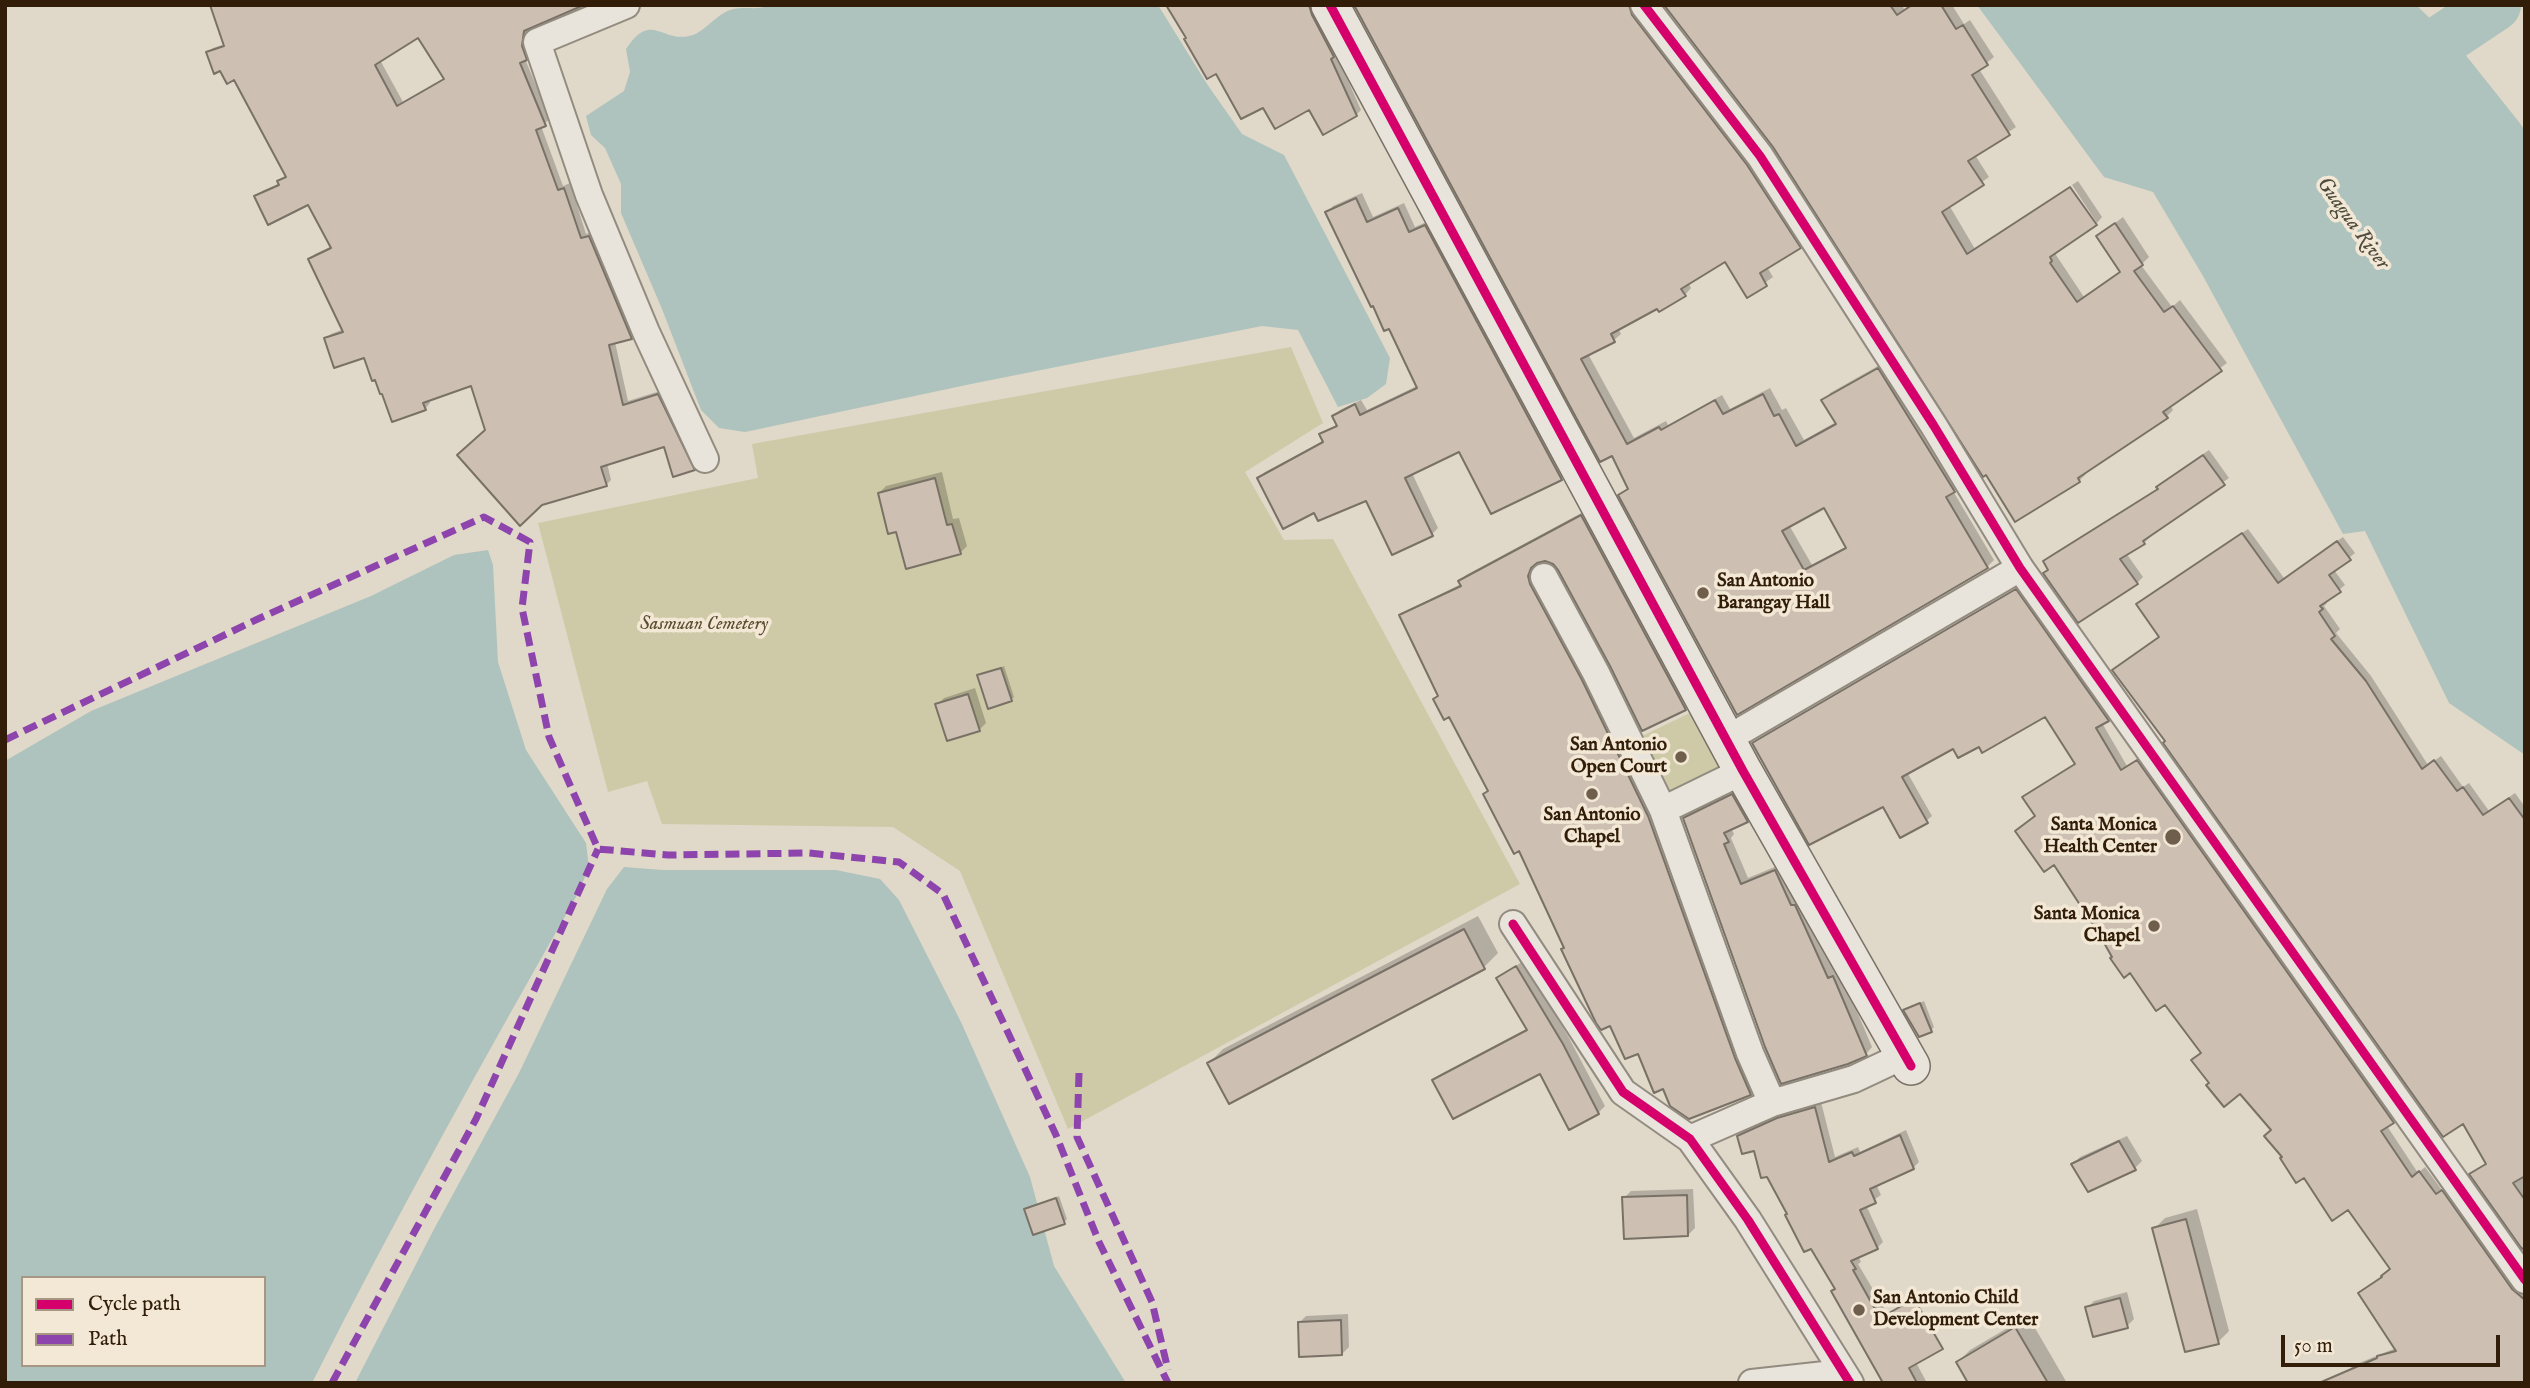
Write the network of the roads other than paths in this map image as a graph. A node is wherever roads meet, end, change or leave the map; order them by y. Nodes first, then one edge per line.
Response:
1 (626, 5) edge
2 (1330, 5) edge
3 (1644, 5) edge
4 (705, 459) dead end
5 (2020, 568) junction
6 (1544, 578) dead end
7 (1735, 755) junction
8 (1662, 810) junction
9 (1513, 924) dead end
10 (1908, 1060) joint
11 (1772, 1103) junction
12 (1690, 1139) junction
13 (2525, 1280) edge
14 (1846, 1378) edge
15 (1752, 1383) edge

1 - 4 street
2 - 7 street
3 - 5 street
5 - 7 street
5 - 13 street
6 - 8 street
7 - 8 street
7 - 10 street
8 - 11 street
9 - 12 street
10 - 11 street
11 - 12 street
12 - 14 street
14 - 15 street

